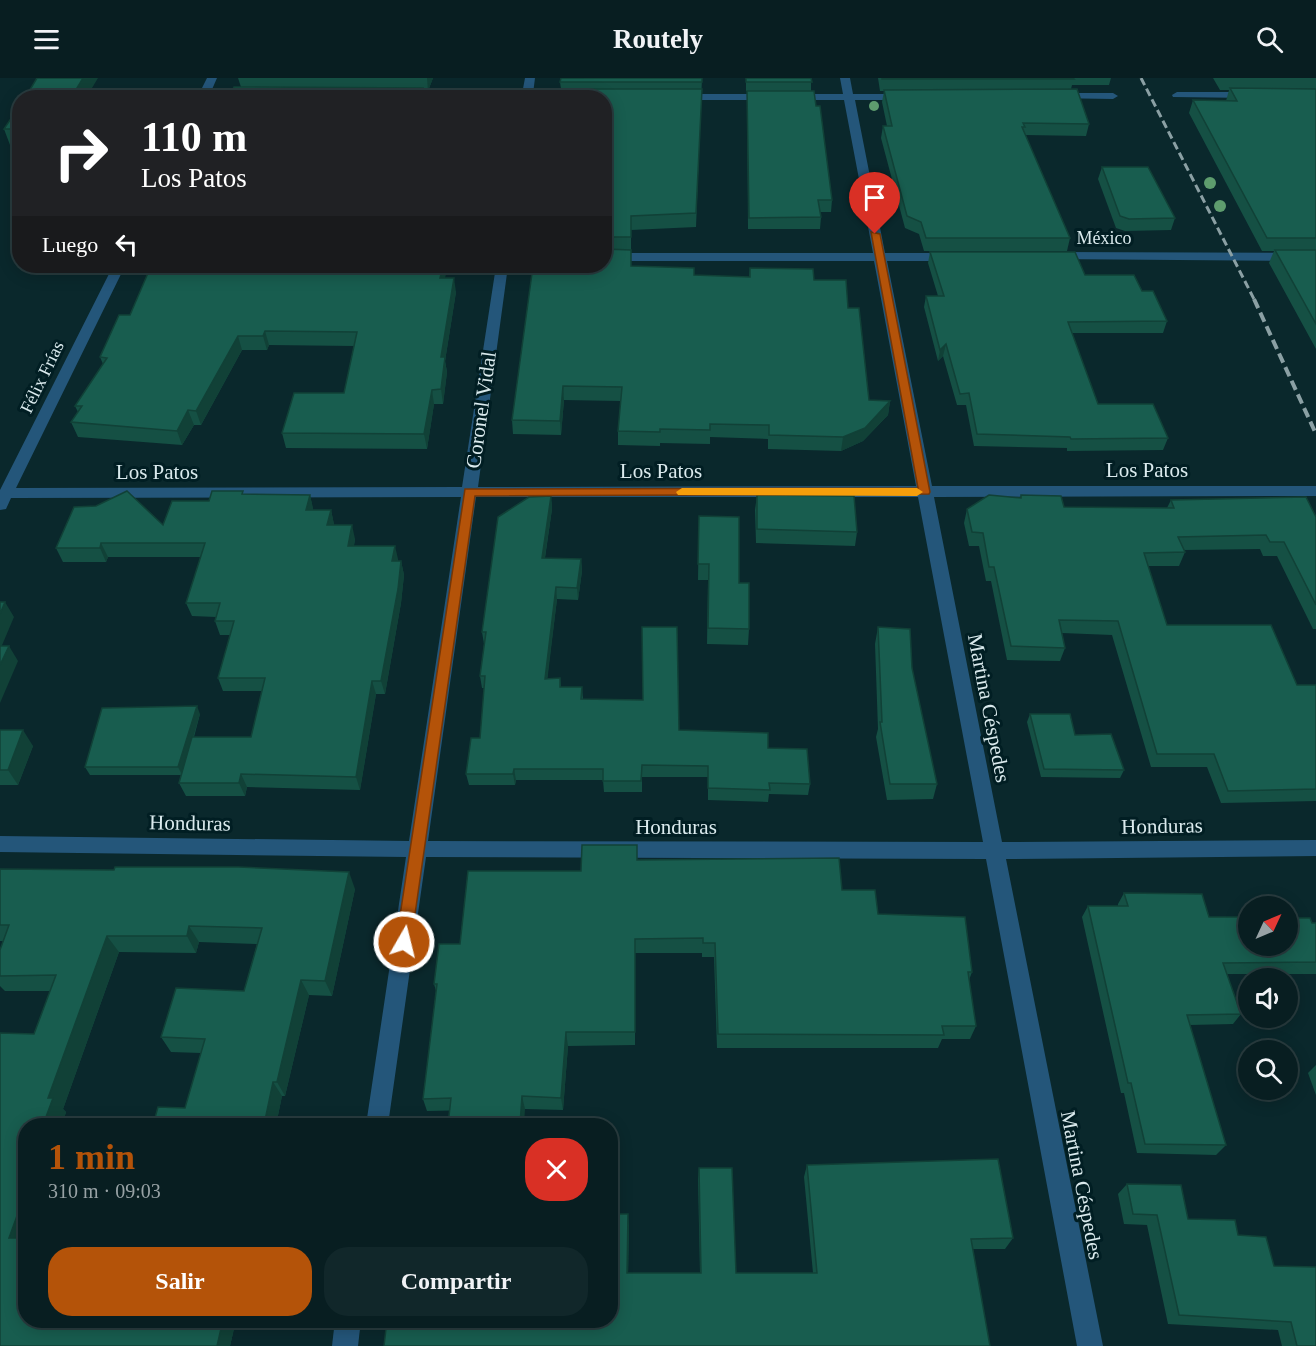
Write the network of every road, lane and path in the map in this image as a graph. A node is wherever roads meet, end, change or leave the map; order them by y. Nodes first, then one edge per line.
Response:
1 (844, 78) edge
2 (1177, 95) dead end
3 (1258, 95) edge
4 (1044, 96) edge
5 (1113, 96) dead end
6 (917, 97) edge
7 (670, 98) edge
8 (848, 98) junction
9 (962, 256) edge
10 (1045, 256) edge
11 (612, 257) edge
12 (879, 257) junction
13 (1316, 257) edge
14 (116, 273) edge
15 (501, 273) edge
16 (1316, 491) edge
17 (469, 492) junction
18 (924, 492) junction
19 (3, 499) edge
20 (0, 844) edge
21 (1316, 848) edge
22 (417, 851) junction
23 (994, 852) junction
24 (378, 1118) edge
25 (347, 1328) edge
26 (345, 1346) edge
27 (1090, 1346) edge

1 - 8 street, Martina Céspedes
2 - 3 street
4 - 5 street
6 - 8 street
7 - 8 street
8 - 12 street, Martina Céspedes
9 - 12 street
10 - 13 street, México
11 - 12 street
12 - 18 street, Martina Céspedes
14 - 19 street, Félix Frías
15 - 17 street, Coronel Vidal
16 - 18 street, Los Patos
17 - 18 street, Los Patos
17 - 19 street, Los Patos
17 - 22 street, Coronel Vidal
18 - 23 street, Martina Céspedes
20 - 22 street, Honduras
21 - 23 street, Honduras
22 - 23 street, Honduras
22 - 24 street, Coronel Vidal
23 - 27 street, Martina Céspedes
25 - 26 street

